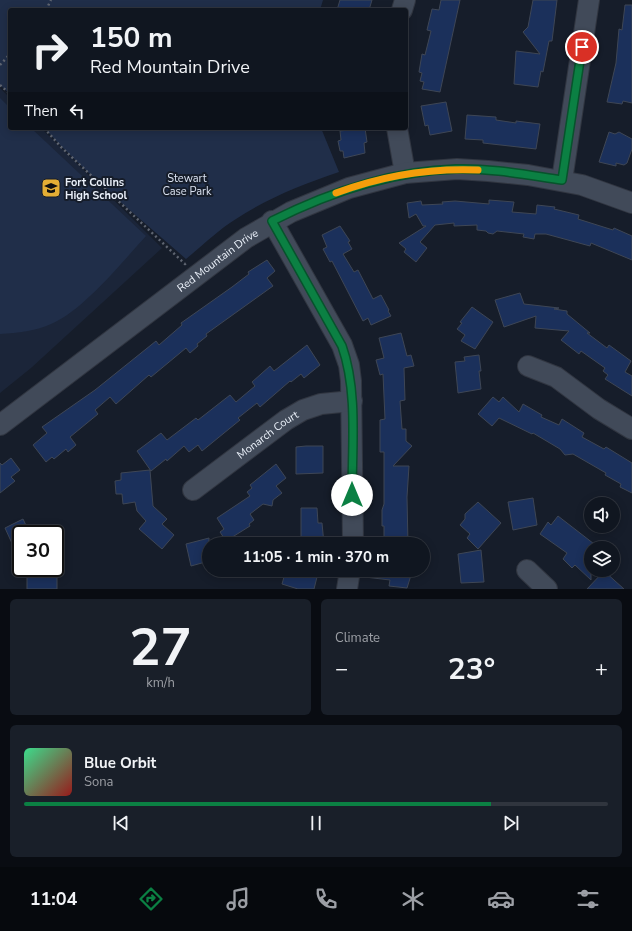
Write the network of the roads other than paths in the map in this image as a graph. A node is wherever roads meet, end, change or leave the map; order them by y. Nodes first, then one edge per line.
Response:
1 (589, 0) edge
2 (397, 130) edge
3 (405, 173) junction
4 (562, 180) junction
5 (632, 203) edge
6 (272, 221) junction
7 (528, 366) dead end
8 (352, 402) junction
9 (0, 425) edge
10 (632, 429) edge
11 (192, 490) dead end
12 (353, 537) edge
13 (527, 570) dead end
14 (349, 577) edge
15 (347, 589) edge
16 (547, 589) edge

1 - 4 street
2 - 3 street
3 - 4 street, Red Mountain Drive
3 - 6 street, Red Mountain Drive
4 - 5 street, Red Mountain Drive
6 - 8 street
6 - 9 street, Red Mountain Drive
7 - 10 street
8 - 11 street, Monarch Court
8 - 12 street
13 - 16 street
14 - 15 street

